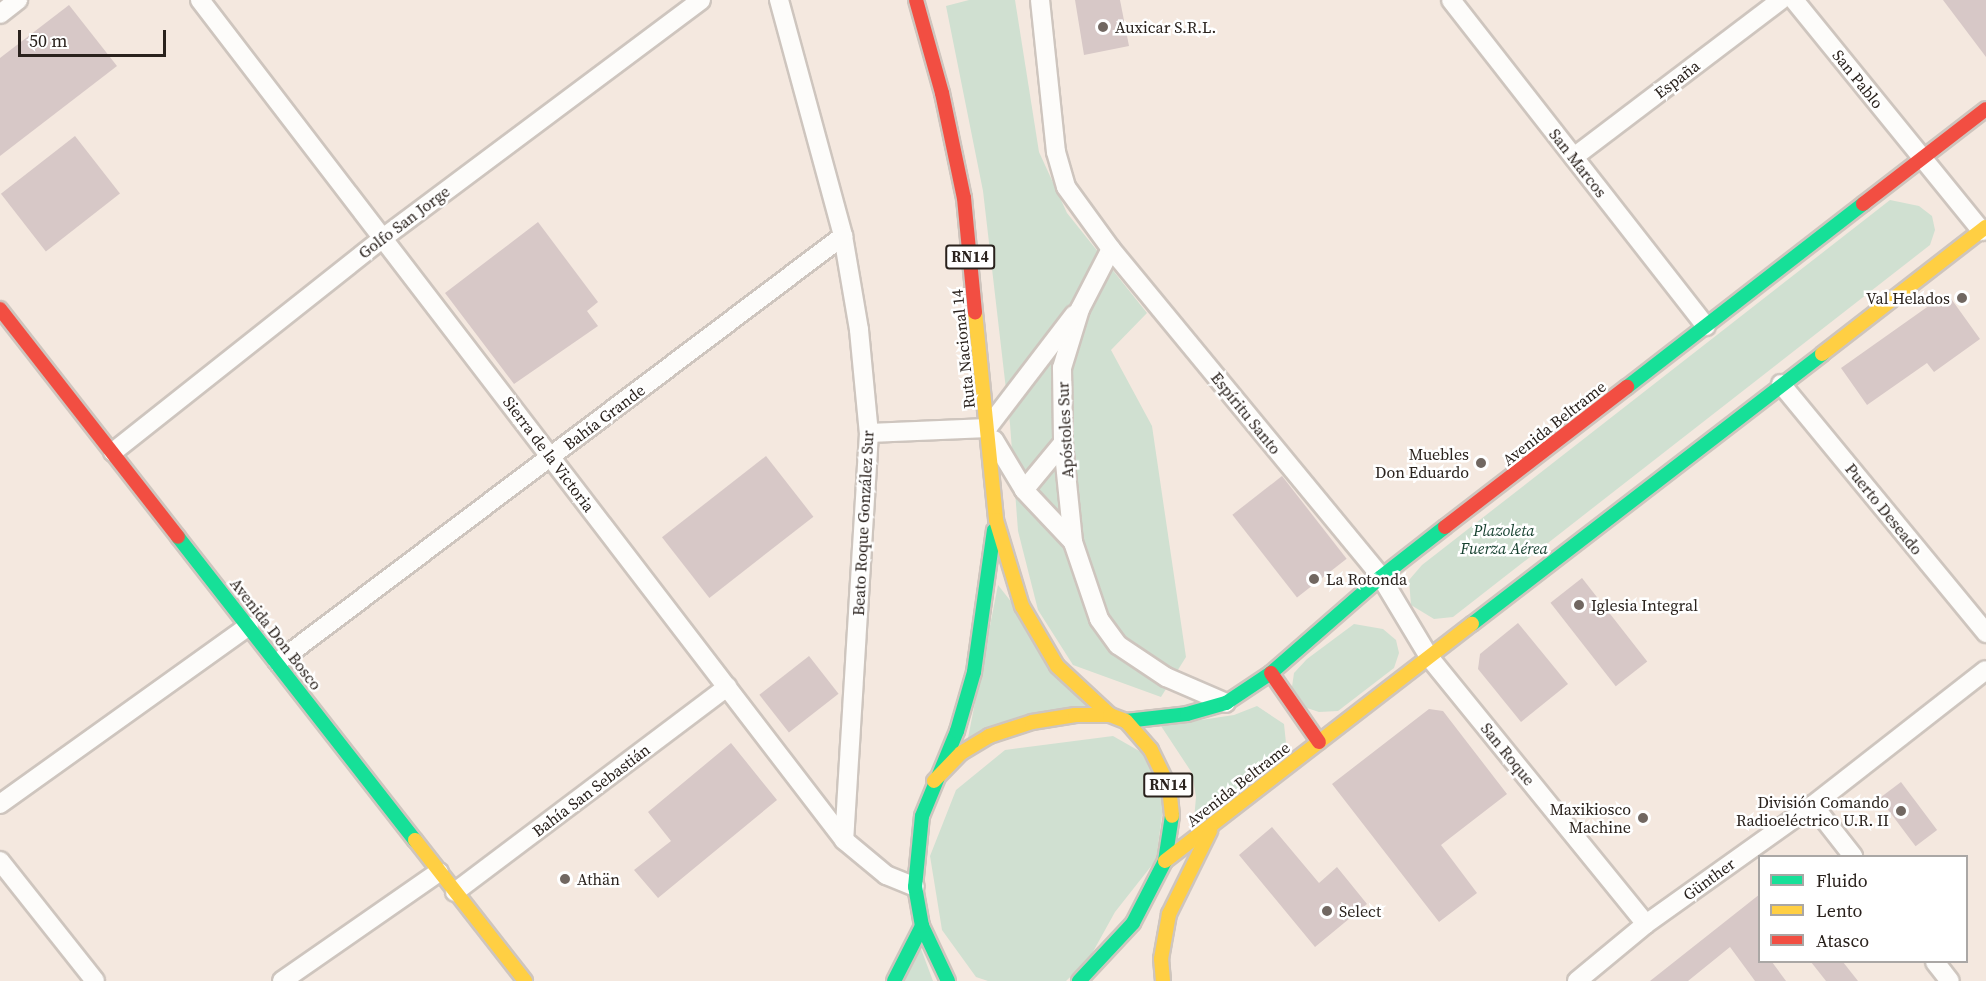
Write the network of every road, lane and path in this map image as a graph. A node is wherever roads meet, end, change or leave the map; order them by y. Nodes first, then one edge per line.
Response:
1 (18, 0) edge
2 (200, 0) edge
3 (700, 0) edge
4 (779, 0) edge
5 (916, 0) edge
6 (1040, 0) edge
7 (1451, 0) edge
8 (1781, 0) edge
9 (1794, 0) edge
10 (0, 14) edge
11 (1986, 109) edge
12 (1574, 158) junction
13 (1922, 159) junction
14 (1984, 229) edge
15 (843, 236) junction
16 (382, 238) junction
17 (1111, 249) junction
18 (0, 309) edge
19 (1080, 309) junction
20 (1706, 326) junction
21 (1781, 384) junction
22 (987, 428) junction
23 (869, 434) junction
24 (1063, 443) junction
25 (113, 452) junction
26 (551, 457) junction
27 (1024, 490) junction
28 (996, 520) junction
29 (1073, 542) junction
30 (1381, 577) junction
31 (249, 626) junction
32 (1986, 633) edge
33 (1429, 657) junction
34 (278, 662) junction
35 (1986, 670) edge
36 (1271, 673) junction
37 (727, 687) junction
38 (1226, 703) junction
39 (1110, 715) junction
40 (1126, 721) junction
41 (1319, 742) junction
42 (934, 781) junction
43 (0, 804) edge
44 (1813, 805) junction
45 (1214, 823) junction
46 (844, 840) junction
47 (1852, 855) edge
48 (0, 861) edge
49 (1165, 861) junction
50 (439, 872) junction
51 (915, 887) junction
52 (454, 892) junction
53 (1646, 924) junction
54 (922, 926) junction
55 (1936, 963) edge
56 (1095, 966) junction
57 (94, 981) edge
58 (282, 981) edge
59 (525, 981) edge
60 (894, 981) edge
61 (946, 981) edge
62 (1079, 981) edge
63 (1089, 981) edge
64 (1163, 981) edge
65 (1577, 981) edge
66 (1950, 981) edge

1 - 10 street
2 - 16 street, Sierra de la Victoria
3 - 16 street, Golfo San Jorge
4 - 15 street, Beato Roque González Sur
5 - 22 main road, Ruta Nacional 14 / RN14
6 - 17 street
7 - 12 street, San Marcos
8 - 12 street, España
9 - 13 street, San Pablo
11 - 13 main road, Avenida Beltrame
12 - 20 street, San Marcos
13 - 14 street, San Pablo
13 - 20 main road, Avenida Beltrame
14 - 21 main road, Avenida Beltrame
15 - 23 street, Beato Roque González Sur
15 - 26 street, Bahía Grande
16 - 25 street, Golfo San Jorge
16 - 26 street, Sierra de la Victoria
17 - 19 street, Apóstoles Sur
17 - 30 street, Espíritu Santo
18 - 25 main road, Avenida Don Bosco
19 - 22 street
19 - 24 street, Apóstoles Sur
20 - 30 main road, Avenida Beltrame
21 - 32 street, Puerto Deseado
21 - 33 main road, Avenida Beltrame
22 - 23 street
22 - 27 street
22 - 28 main road, Ruta Nacional 14 / RN14
23 - 46 street, Beato Roque González Sur
24 - 27 street
24 - 29 street, Apóstoles Sur
25 - 31 main road, Avenida Don Bosco
26 - 34 street, Bahía Grande
26 - 37 street, Sierra de la Victoria
27 - 29 street
28 - 39 main road, Ruta Nacional 14 / RN14
28 - 42 main road, Ruta Nacional 14 / RN14
29 - 38 street, Apóstoles Sur
30 - 33 street, San Roque
30 - 36 main road, Avenida Beltrame
31 - 34 main road, Avenida Don Bosco
31 - 43 street
33 - 41 main road, Avenida Beltrame
33 - 53 street, San Roque
34 - 50 main road, Avenida Don Bosco
35 - 44 street, Günther
36 - 38 main road, Avenida Beltrame
36 - 41 main road
37 - 46 street, Sierra de la Victoria
37 - 52 street, Bahía San Sebastián
38 - 40 main road, Avenida Beltrame
39 - 40 main road, Ruta Nacional 14 / RN14
39 - 42 main road, Ruta Nacional 14 / RN14
40 - 49 main road, Ruta Nacional 14 / RN14
41 - 45 main road, Avenida Beltrame
42 - 51 main road, Ruta Nacional 14 / RN14
44 - 47 street
44 - 53 street, Günther
45 - 49 main road, Avenida Beltrame
45 - 64 main road
46 - 51 street, Sierra de la Victoria
48 - 57 street
49 - 56 main road, Ruta Nacional 14 / RN14
50 - 52 main road, Avenida Don Bosco
50 - 58 street
51 - 54 main road, Ruta Nacional 14 / RN14
52 - 59 main road, Avenida Don Bosco
53 - 65 street, Günther
54 - 60 main road
54 - 61 main road, Ruta Nacional 14 / RN14
55 - 66 street
56 - 62 main road, Ruta Nacional 14 / RN14
56 - 63 main road, Ruta Nacional 14 / RN14

